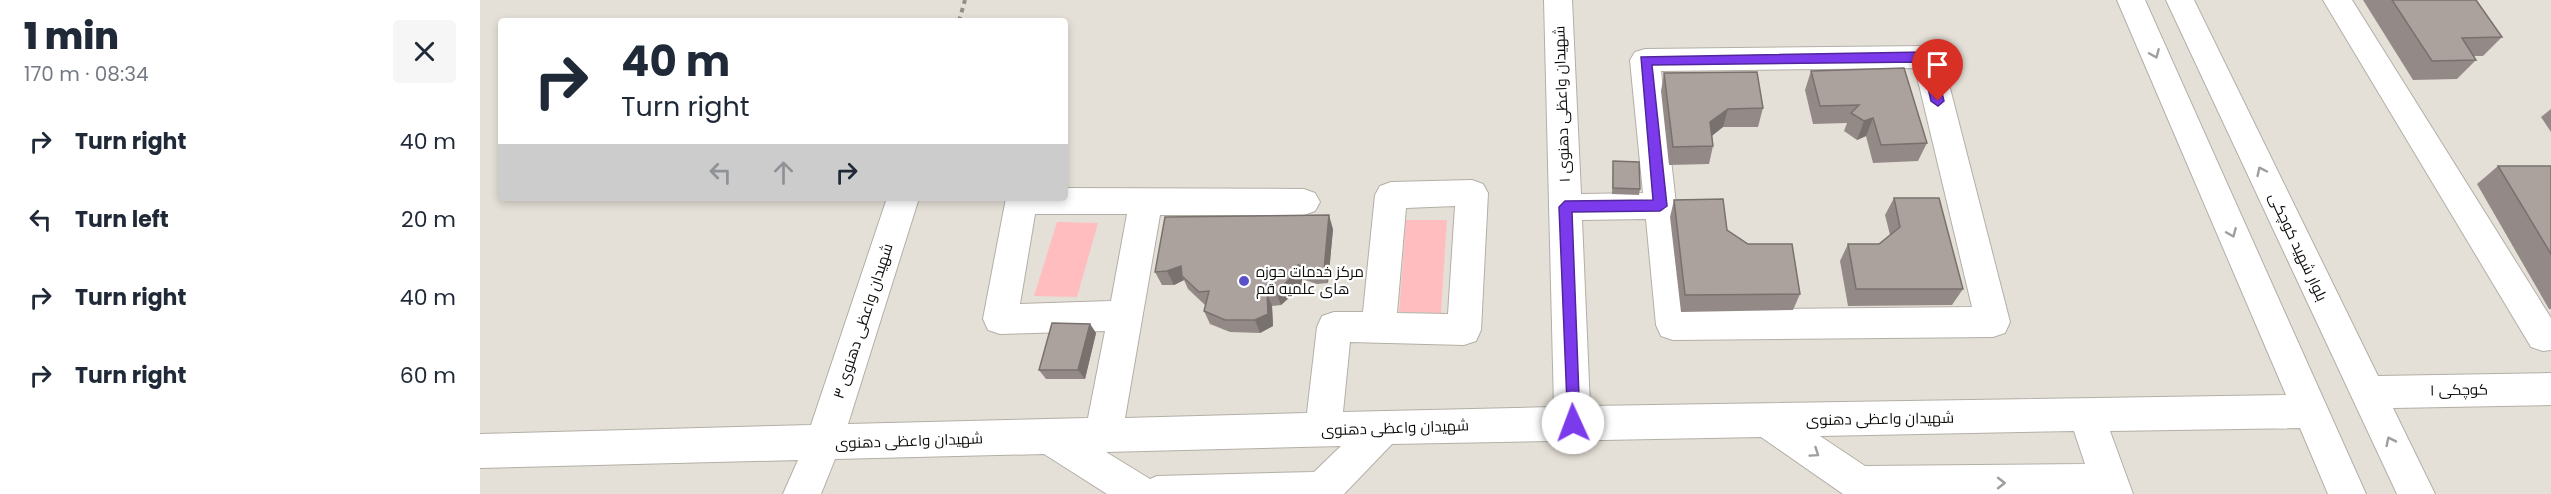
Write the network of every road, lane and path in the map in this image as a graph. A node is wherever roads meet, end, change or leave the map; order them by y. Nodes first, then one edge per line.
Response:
1 (965, 0) edge
2 (1558, 0) edge
3 (2131, 0) edge
4 (2180, 0) edge
5 (2337, 0) edge
6 (960, 18) edge
7 (902, 201) edge
8 (1146, 201) junction
9 (1304, 202) dead end
10 (1660, 206) junction
11 (1565, 207) junction
12 (1124, 316) junction
13 (1379, 327) junction
14 (2551, 335) edge
15 (2551, 389) edge
16 (2366, 392) junction
17 (2309, 411) junction
18 (2087, 416) junction
19 (1767, 420) junction
20 (1573, 423) junction
21 (1384, 428) junction
22 (1323, 430) junction
23 (1103, 436) junction
24 (1050, 437) junction
25 (823, 444) junction
26 (480, 451) edge
27 (2112, 488) edge
28 (1248, 493) edge
29 (802, 494) edge
30 (1140, 494) edge
31 (1157, 494) edge
32 (2347, 494) edge
33 (2416, 494) edge

1 - 6 path
2 - 11 street, شهیدان واعظی دهنوی ۱
3 -> 17 street
16 -> 4 street, بلوار شهید کوچکی
5 - 14 street
7 - 25 street, شهیدان واعظی دهنوی ۳
8 - 9 street
8 - 12 street
8 - 12 street
10 - 10 street
10 - 11 street
11 - 20 street, شهیدان واعظی دهنوی ۱
12 - 23 street
13 - 13 street
13 - 22 street
15 - 16 street, کوچکی ۱
33 -> 16 street, بلوار شهید کوچکی
17 - 18 street, شهیدان واعظی دهنوی
17 - 32 street
18 - 19 street, شهیدان واعظی دهنوی
18 - 27 street
19 - 20 street, شهیدان واعظی دهنوی
19 -> 27 street
20 - 21 street, شهیدان واعظی دهنوی
21 - 22 street, شهیدان واعظی دهنوی
21 - 28 street
22 - 23 street, شهیدان واعظی دهنوی
23 - 24 street, شهیدان واعظی دهنوی
24 - 25 street, شهیدان واعظی دهنوی
24 - 30 street
25 - 26 street, شهیدان واعظی دهنوی
25 - 29 street, شهیدان واعظی دهنوی ۳
28 - 31 street

